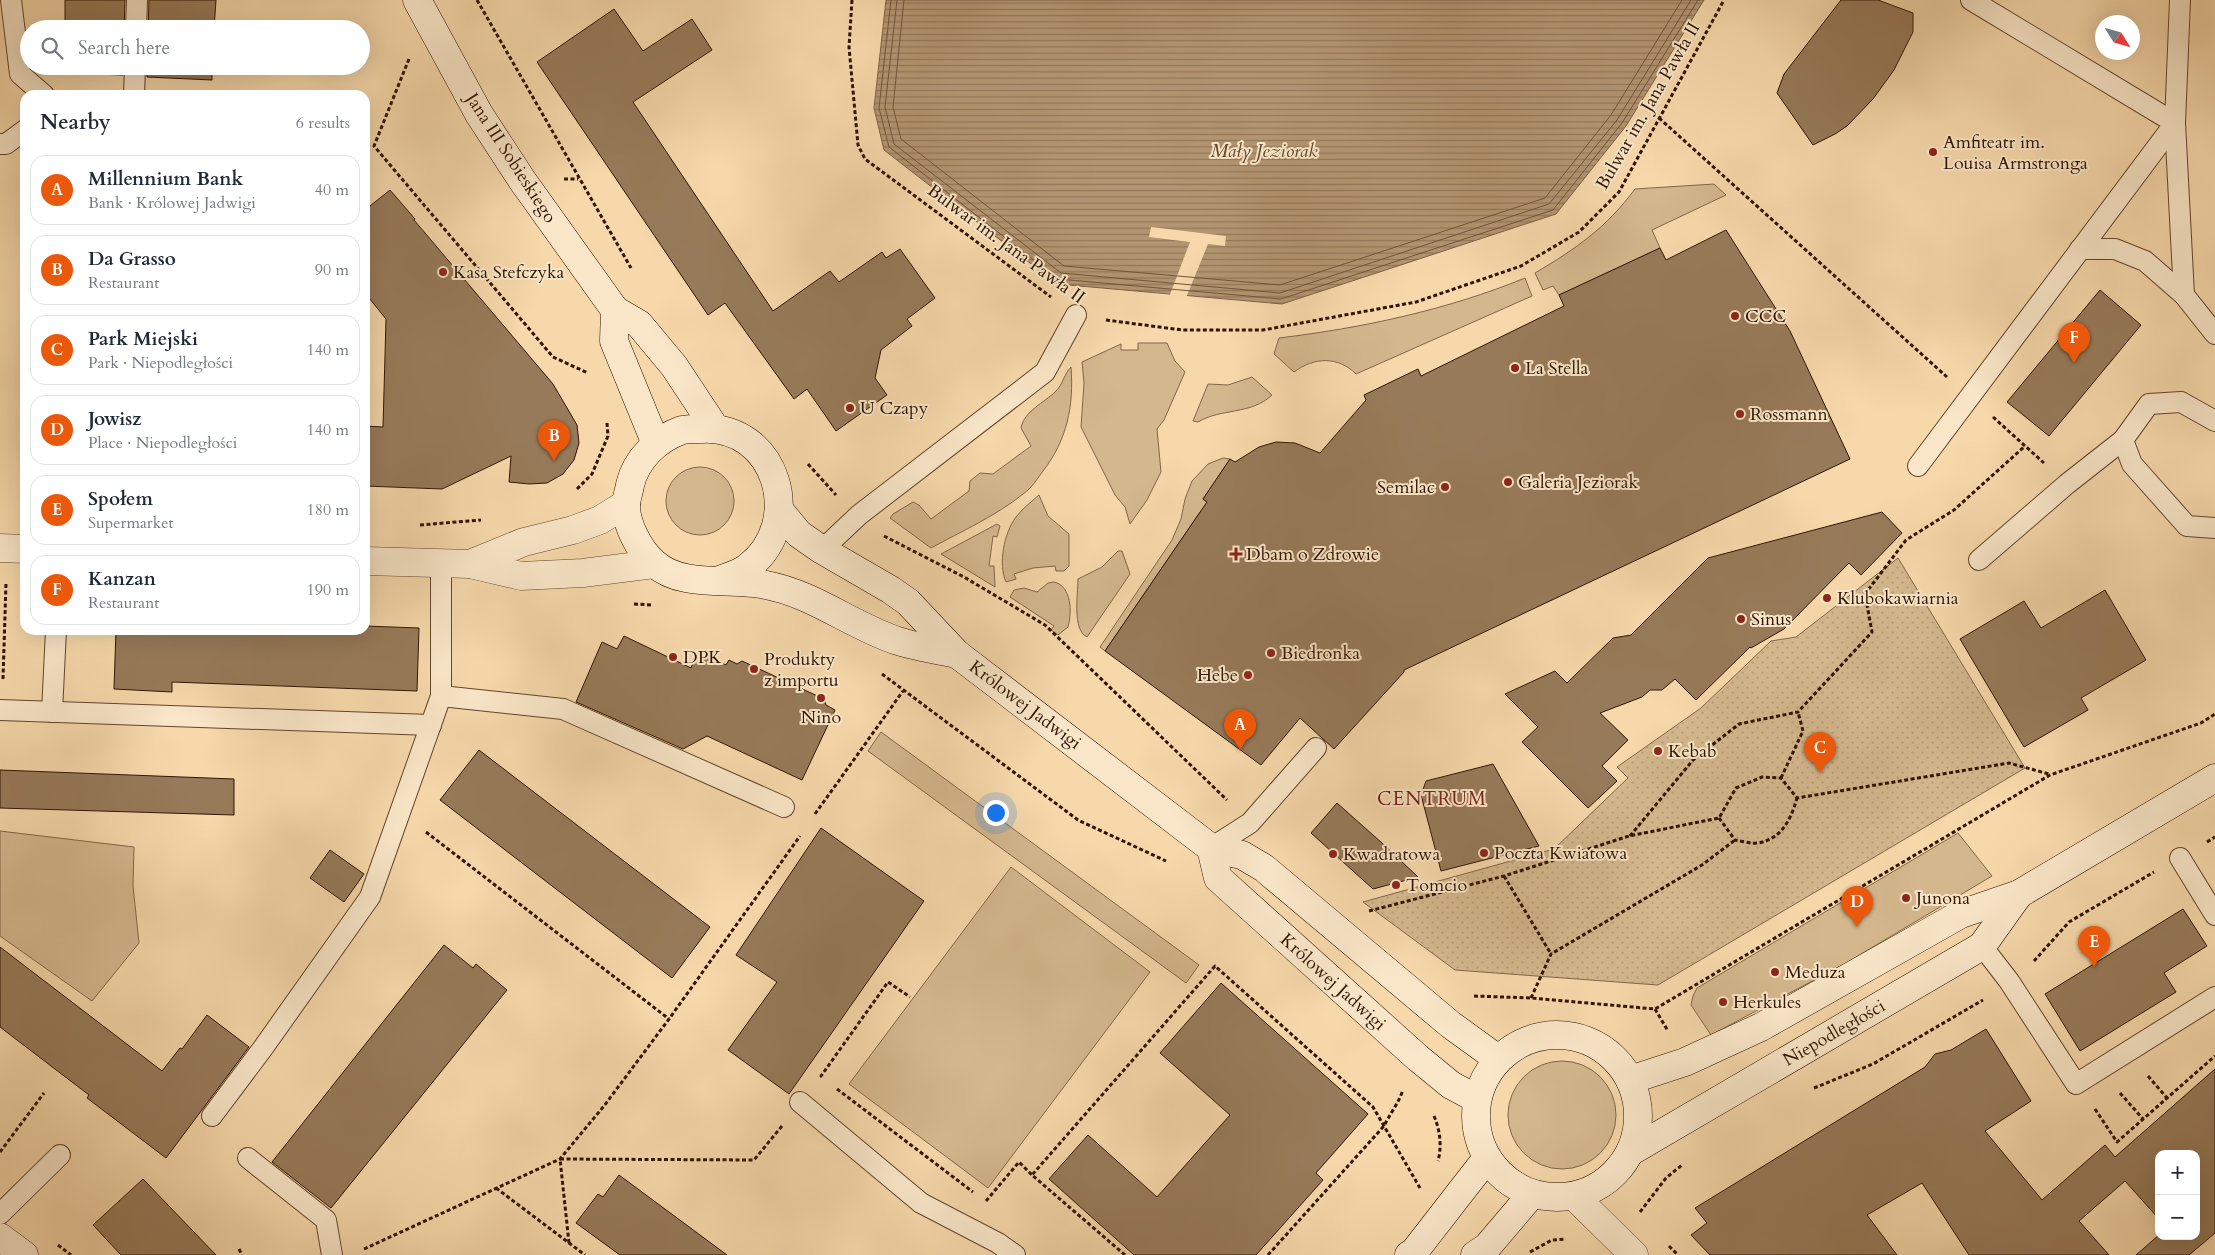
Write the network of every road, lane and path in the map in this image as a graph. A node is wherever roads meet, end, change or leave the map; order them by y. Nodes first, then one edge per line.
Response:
1 (11, 0) edge
2 (137, 0) edge
3 (417, 0) edge
4 (477, 0) edge
5 (852, 0) edge
6 (1724, 0) edge
7 (1971, 0) edge
8 (2180, 0) edge
9 (136, 20) edge
10 (409, 58) dead end
11 (20, 74) edge
12 (21, 75) edge
13 (135, 75) edge
14 (38, 90) edge
15 (134, 90) edge
16 (1659, 118) junction
17 (2175, 123) junction
18 (20, 134) edge
19 (0, 144) edge
20 (2080, 249) junction
21 (634, 273) dead end
22 (2184, 295) junction
23 (614, 310) junction
24 (1076, 315) junction
25 (2215, 334) edge
26 (594, 376) dead end
27 (1950, 380) dead end
28 (1988, 413) dead end
29 (607, 418) dead end
30 (2215, 420) edge
31 (715, 428) junction
32 (2123, 440) junction
33 (656, 444) junction
34 (2025, 446) junction
35 (2035, 455) dead end
36 (804, 460) dead end
37 (1918, 466) dead end
38 (572, 494) dead end
39 (626, 504) junction
40 (780, 511) junction
41 (859, 515) junction
42 (484, 520) dead end
43 (410, 526) dead end
44 (2215, 528) edge
45 (0, 548) edge
46 (20, 549) edge
47 (822, 550) junction
48 (1979, 560) dead end
49 (370, 561) edge
50 (440, 563) junction
51 (470, 564) junction
52 (654, 564) junction
53 (6, 581) dead end
54 (717, 581) junction
55 (628, 604) dead end
56 (657, 606) dead end
57 (56, 635) edge
58 (957, 654) junction
59 (881, 673) dead end
60 (3, 680) dead end
61 (903, 691) junction
62 (441, 696) junction
63 (0, 710) edge
64 (52, 712) junction
65 (1798, 712) junction
66 (2215, 714) edge
67 (431, 726) junction
68 (1316, 748) dead end
69 (2050, 775) junction
70 (1781, 778) junction
71 (2215, 778) edge
72 (1797, 798) junction
73 (784, 807) dead end
74 (1719, 818) junction
75 (812, 819) dead end
76 (1250, 823) junction
77 (423, 830) dead end
78 (800, 835) dead end
79 (1629, 836) junction
80 (1735, 840) junction
81 (1211, 848) junction
82 (2180, 858) dead end
83 (1168, 862) dead end
84 (1504, 876) junction
85 (2019, 894) junction
86 (1362, 913) dead end
87 (2215, 915) edge
88 (1982, 946) junction
89 (1551, 954) junction
90 (910, 996) dead end
91 (1474, 997) dead end
92 (2215, 997) edge
93 (1531, 998) junction
94 (669, 1019) junction
95 (2215, 1056) edge
96 (1498, 1059) junction
97 (1630, 1080) junction
98 (828, 1082) dead end
99 (2076, 1084) junction
100 (836, 1088) dead end
101 (44, 1093) dead end
102 (1400, 1099) dead end
103 (1477, 1099) junction
104 (800, 1102) dead end
105 (1433, 1114) dead end
106 (212, 1116) dead end
107 (1384, 1126) junction
108 (773, 1137) dead end
109 (0, 1152) edge
110 (1630, 1152) junction
111 (60, 1155) dead end
112 (248, 1158) dead end
113 (1487, 1158) junction
114 (560, 1159) junction
115 (1437, 1163) dead end
116 (1032, 1175) junction
117 (496, 1188) junction
118 (1532, 1194) junction
119 (1425, 1196) dead end
120 (1574, 1196) junction
121 (0, 1214) edge
122 (0, 1237) edge
123 (569, 1243) junction
124 (239, 1249) dead end
125 (360, 1251) dead end
126 (24, 1255) edge
127 (242, 1255) edge
128 (332, 1255) edge
129 (585, 1255) edge
130 (1015, 1255) edge
131 (1125, 1255) edge
132 (1268, 1255) edge
133 (1409, 1255) edge
134 (1475, 1255) edge
135 (1634, 1255) edge

1 - 11 lane
2 - 9 lane
3 - 23 street, Jana III Sobieskiego
4 - 21 path
5 - 24 path, Bulwar im. Jana Pawła II
6 - 16 path, Bulwar im. Jana Pawła II
7 - 17 lane
8 - 17 lane
10 - 26 path
12 - 14 lane
13 - 15 lane
16 - 24 path, Bulwar im. Jana Pawła II
16 - 27 path
17 - 20 lane
17 - 22 lane
18 - 19 lane
20 - 22 lane
20 - 37 lane
22 - 25 lane
23 - 31 street, Jana III Sobieskiego
23 - 33 street
24 - 41 lane
28 - 34 path
29 - 38 path
30 - 32 lane
31 - 33 street
31 - 40 street
32 - 44 lane
32 - 48 lane
33 - 39 street
34 - 35 path
34 - 65 path
36 - 41 path
39 - 51 street
39 - 52 street
40 - 47 street, Królowej Jadwigi
40 - 54 street
41 - 47 lane
41 - 76 path
42 - 43 path
45 - 46 street
47 - 58 street, Królowej Jadwigi
49 - 50 street
50 - 51 street
50 - 62 lane
51 - 52 street
52 - 54 street
53 - 60 path
54 - 58 street, Królowej Jadwigi
55 - 56 path
57 - 64 lane
58 - 81 street, Królowej Jadwigi
59 - 61 path
61 - 75 path
61 - 83 path
62 - 67 lane
62 - 73 lane
63 - 64 lane
64 - 67 lane
65 - 70 path
65 - 79 path
66 - 69 path
67 - 106 lane
68 - 76 lane
69 - 72 path
69 - 93 path
70 - 72 path
70 - 74 path
71 - 85 street, Niepodległości
72 - 80 path
74 - 79 path
74 - 80 path
76 - 81 lane
77 - 94 path
78 - 94 path
79 - 84 path
80 - 89 path
81 - 96 street, Królowej Jadwigi
81 - 103 street, Królowej Jadwigi
82 - 87 lane
84 - 86 path
84 - 89 path
85 - 88 street, Niepodległości
85 - 97 street, Niepodległości
88 - 99 lane
88 - 110 street, Niepodległości
89 - 93 path
90 - 98 path
91 - 93 path
92 - 99 lane
94 - 114 path
95 - 99 path
96 - 97 street
96 - 103 street
97 - 110 street
100 - 116 path
101 - 109 path
102 - 107 path
103 - 113 street
104 - 130 lane
105 - 115 path
107 - 116 path
107 - 119 path
107 - 132 path
108 - 114 path
110 - 120 street
111 - 121 lane
112 - 128 lane
113 - 118 street
113 - 133 street
114 - 117 path
114 - 123 path
116 - 131 path
117 - 123 path
117 - 125 path
118 - 120 street
118 - 134 street
120 - 135 street
122 - 126 street
123 - 129 path
124 - 127 path

